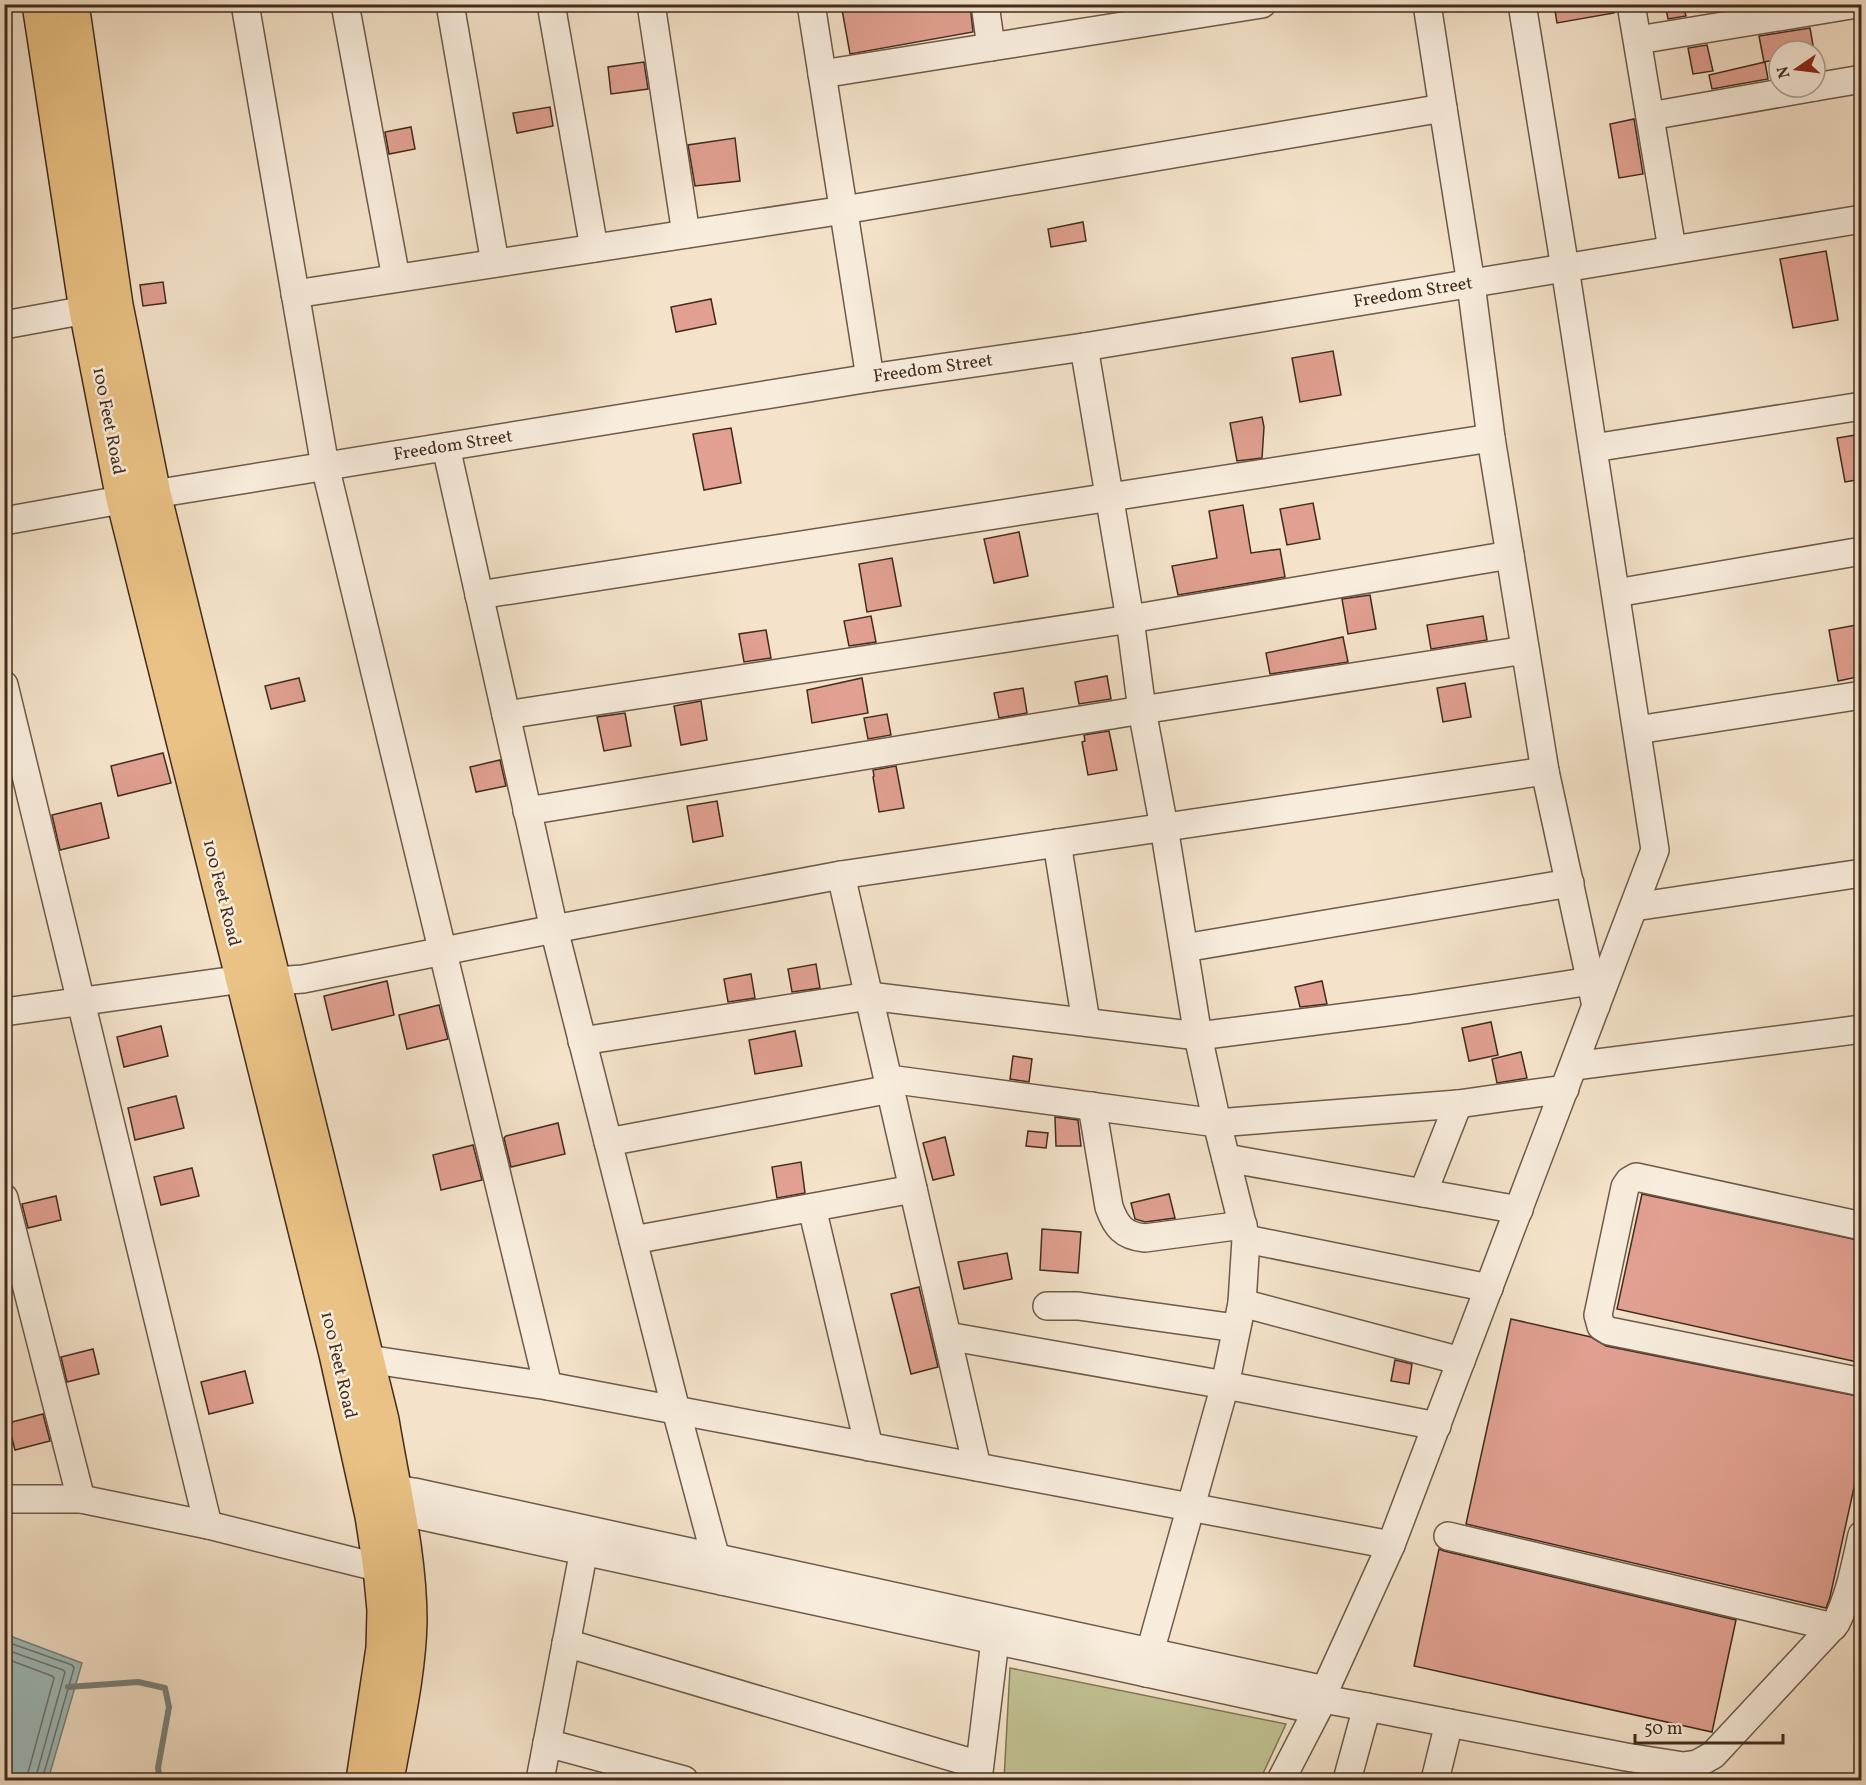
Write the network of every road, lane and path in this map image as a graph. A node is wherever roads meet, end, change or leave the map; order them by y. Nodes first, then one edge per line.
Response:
1 (39, 4) edge
2 (72, 4) edge
3 (245, 4) edge
4 (345, 4) edge
5 (450, 4) edge
6 (551, 4) edge
7 (651, 4) edge
8 (811, 4) edge
9 (985, 4) edge
10 (1262, 4) edge
11 (1427, 4) edge
12 (1522, 4) edge
13 (1632, 4) edge
14 (1857, 4) edge
15 (1638, 40) junction
16 (991, 47) junction
17 (822, 74) junction
18 (1862, 79) edge
19 (1827, 85) edge
20 (1767, 95) edge
21 (1443, 108) junction
22 (1650, 116) junction
23 (844, 210) junction
24 (1862, 219) edge
25 (686, 234) junction
26 (594, 248) junction
27 (1672, 249) junction
28 (495, 263) junction
29 (1565, 268) junction
30 (396, 278) junction
31 (1471, 284) junction
32 (294, 294) junction
33 (86, 310) junction
34 (4, 325) edge
35 (1084, 347) junction
36 (870, 378) junction
37 (1862, 406) edge
38 (1491, 438) junction
39 (446, 447) junction
40 (1593, 448) junction
41 (325, 466) junction
42 (139, 496) junction
43 (1108, 496) junction
44 (4, 521) edge
45 (1862, 551) edge
46 (1510, 555) junction
47 (1616, 593) junction
48 (479, 595) junction
49 (1130, 619) junction
50 (1525, 650) junction
51 (4, 685) edge
52 (1862, 695) edge
53 (1142, 710) junction
54 (506, 715) junction
55 (1637, 730) junction
56 (1545, 771) junction
57 (527, 812) junction
58 (1164, 827) junction
59 (1057, 843) junction
60 (1862, 873) edge
61 (841, 875) junction
62 (1570, 883) junction
63 (1634, 908) junction
64 (554, 929) junction
65 (1184, 948) junction
66 (443, 950) junction
67 (258, 980) junction
68 (1594, 994) junction
69 (869, 996) junction
70 (80, 1002) junction
71 (4, 1012) edge
72 (1086, 1022) junction
73 (1862, 1029) edge
74 (1198, 1036) junction
75 (582, 1041) junction
76 (1569, 1077) junction
77 (890, 1084) junction
78 (1458, 1104) junction
79 (1092, 1106) junction
80 (1217, 1123) junction
81 (608, 1142) junction
82 (1226, 1158) junction
83 (913, 1190) junction
84 (1423, 1193) junction
85 (4, 1198) edge
86 (812, 1208) junction
87 (1519, 1210) junction
88 (1862, 1226) edge
89 (1244, 1232) junction
90 (633, 1240) junction
91 (1489, 1288) junction
92 (1047, 1306) dead end
93 (1239, 1316) junction
94 (947, 1336) junction
95 (367, 1359) junction
96 (1461, 1361) junction
97 (1862, 1382) edge
98 (1225, 1384) junction
99 (548, 1386) junction
100 (676, 1410) junction
101 (1437, 1426) junction
102 (869, 1447) junction
103 (977, 1467) junction
104 (4, 1499) edge
105 (81, 1500) junction
106 (382, 1501) junction
107 (1190, 1507) junction
108 (208, 1525) junction
109 (1449, 1536) dead end
110 (586, 1541) junction
111 (1861, 1542) edge
112 (1391, 1545) junction
113 (380, 1568) junction
114 (719, 1570) junction
115 (1833, 1627) junction
116 (996, 1630) junction
117 (566, 1643) junction
118 (1148, 1663) junction
119 (1322, 1700) junction
120 (1367, 1707) junction
121 (1449, 1723) junction
122 (547, 1743) junction
123 (978, 1773) edge
124 (363, 1780) edge
125 (387, 1780) edge
126 (540, 1780) edge
127 (684, 1780) edge
128 (1281, 1780) edge
129 (1347, 1780) edge
130 (1435, 1780) edge

1 - 33 main road, 100 Feet Road
2 - 42 main road, 100 Feet Road
3 - 32 street
4 - 30 street
5 - 28 street
6 - 26 street
7 - 25 street
8 - 17 street
9 - 16 street
10 - 16 street
11 - 21 street
12 - 29 street
13 - 15 street
14 - 15 street
15 - 22 street
16 - 17 street
17 - 23 street
18 - 19 street
20 - 22 street
21 - 23 street
21 - 31 street
22 - 27 street
23 - 25 street
23 - 36 street
24 - 27 street, Freedom Street
25 - 26 street
26 - 28 street
27 - 29 street, Freedom Street
28 - 30 street
29 - 31 street, Freedom Street
29 - 40 street
30 - 32 street
31 - 35 street, Freedom Street
31 - 38 street
32 - 41 street
33 - 34 street
33 - 42 main road, 100 Feet Road
35 - 36 street, Freedom Street
35 - 43 street
36 - 39 street, Freedom Street
37 - 40 street
38 - 43 street
38 - 46 street
39 - 41 street, Freedom Street
39 - 48 street
40 - 47 street
41 - 42 street, Freedom Street
41 - 66 street
42 - 44 street, Freedom Street
42 - 67 main road, 100 Feet Road
43 - 48 street
43 - 49 street
45 - 47 street
46 - 49 street
46 - 50 street
47 - 55 street
48 - 54 street
49 - 53 street
49 - 54 street
50 - 53 street
50 - 56 street
51 - 70 street
52 - 55 street
53 - 57 street
53 - 58 street
54 - 57 street
55 - 63 street
56 - 58 street
56 - 62 street
57 - 64 street
58 - 59 street
58 - 65 street
59 - 61 street
59 - 72 street
60 - 63 street
61 - 64 street
61 - 69 street
62 - 65 street
62 - 68 street
63 - 68 street
64 - 66 street
64 - 75 street
65 - 74 street
66 - 67 street
66 - 99 street
67 - 70 street
67 - 95 main road, 100 Feet Road
67 - 106 main road, 100 Feet Road
68 - 74 street
68 - 76 street
69 - 72 street
69 - 75 street
69 - 77 street
70 - 71 street
70 - 108 street
72 - 74 street
73 - 76 street
74 - 80 street
75 - 81 street
76 - 78 street
76 - 87 street
77 - 79 street
77 - 81 street
77 - 83 street
78 - 80 street
78 - 84 street
79 - 80 street
79 - 89 street
80 - 82 street
81 - 90 street
82 - 84 street
82 - 89 street
83 - 86 street
83 - 94 street
84 - 87 street
85 - 105 street
86 - 90 street
86 - 102 street
87 - 91 street
88 - 97 street
89 - 91 street
89 - 93 street
90 - 100 street
91 - 96 street
92 - 93 street
93 - 96 street
93 - 98 street
94 - 98 street
94 - 103 street
95 - 99 street
95 - 106 main road, 100 Feet Road
96 - 101 street
98 - 101 street
98 - 107 street
99 - 100 street
100 - 102 street
100 - 114 street
101 - 112 street
102 - 103 street
103 - 107 street
104 - 105 street
105 - 108 street
106 - 110 street
106 - 113 main road, 100 Feet Road
106 - 125 main road, 100 Feet Road
107 - 112 street
107 - 118 street
108 - 113 street
109 - 115 street
110 - 114 street
110 - 117 street
111 - 115 street
112 - 119 street
113 - 124 main road, 100 Feet Road
114 - 116 street
115 - 121 street
116 - 118 street
116 - 123 street
117 - 122 street
117 - 123 street
118 - 119 street
119 - 120 street
119 - 128 street
120 - 121 street
120 - 129 street
121 - 130 street
122 - 126 street
122 - 127 street

